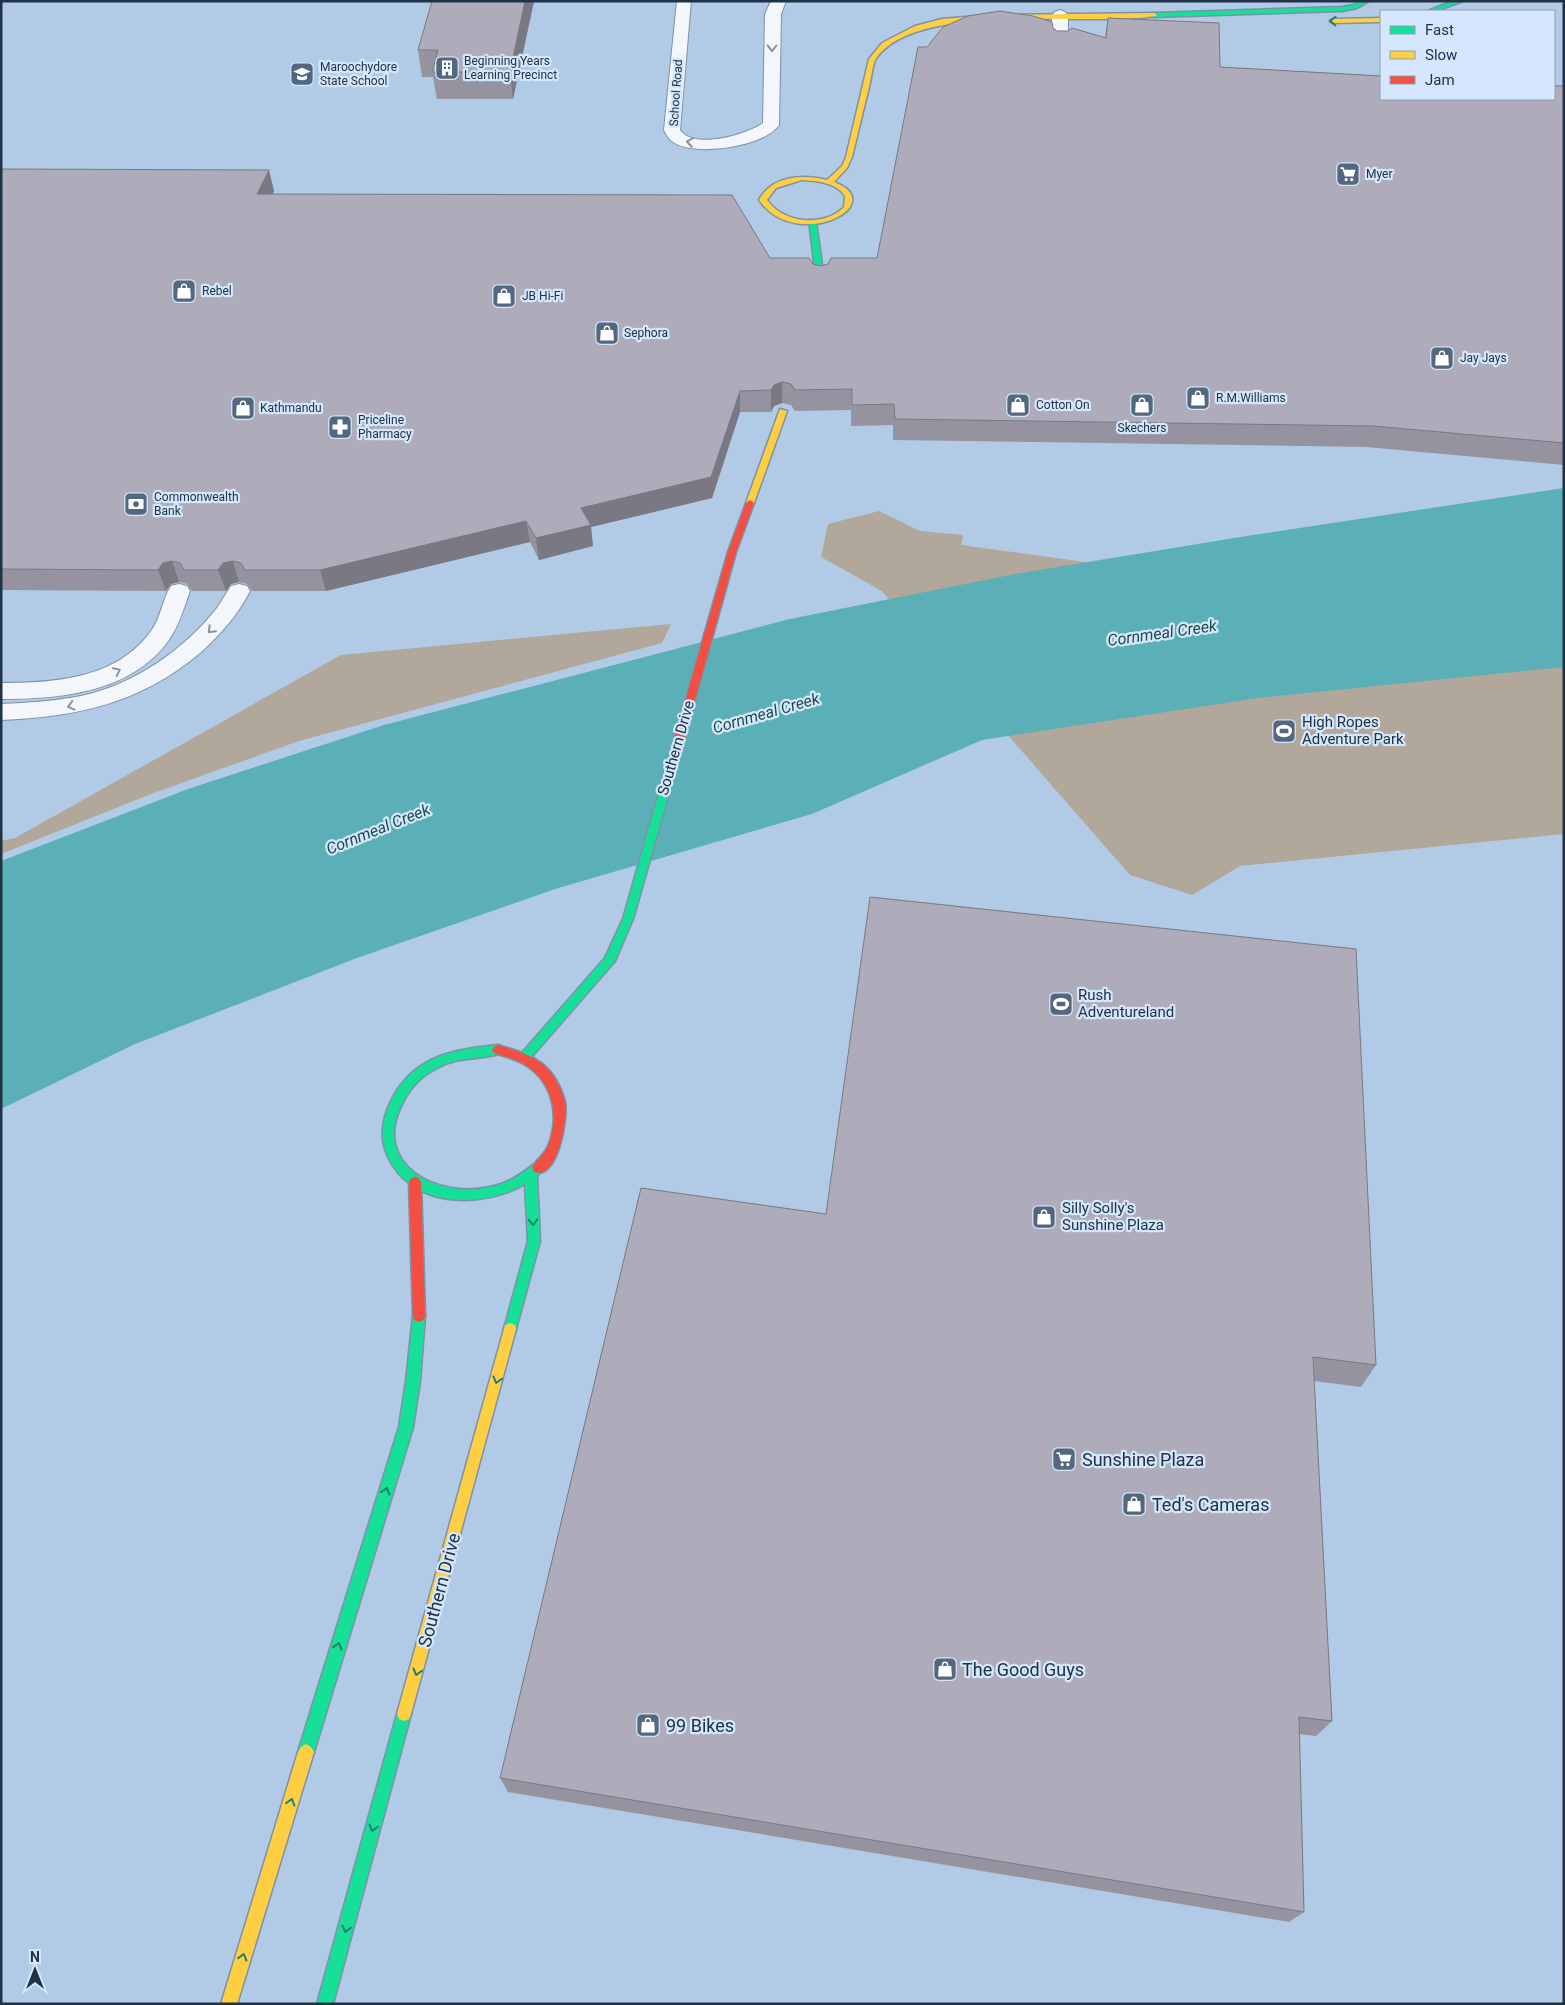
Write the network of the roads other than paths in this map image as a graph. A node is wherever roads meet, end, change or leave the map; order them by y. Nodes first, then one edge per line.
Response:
1 (684, 1) edge
2 (779, 1) edge
3 (1366, 1) edge
4 (1460, 1) edge
5 (1434, 10) edge
6 (1225, 14) junction
7 (1060, 15) junction
8 (1380, 20) edge
9 (1060, 46) edge
10 (830, 182) junction
11 (812, 222) junction
12 (820, 279) edge
13 (783, 411) edge
14 (179, 591) edge
15 (239, 591) edge
16 (1, 691) edge
17 (1, 712) edge
18 (524, 1058) junction
19 (531, 1174) junction
20 (416, 1182) junction
21 (229, 2004) edge
22 (325, 2004) edge

2 -> 1 lane, School Road
3 - 6 street
4 - 5 street
6 - 7 street
8 -> 6 street
7 - 9 lane
7 - 10 street
10 - 11 street
10 - 11 street
11 - 12 street
13 - 18 street, Southern Drive
16 -> 14 lane
15 -> 17 lane
18 - 19 street
18 - 20 street
19 - 20 street
19 -> 22 street, Southern Drive
21 -> 20 street

